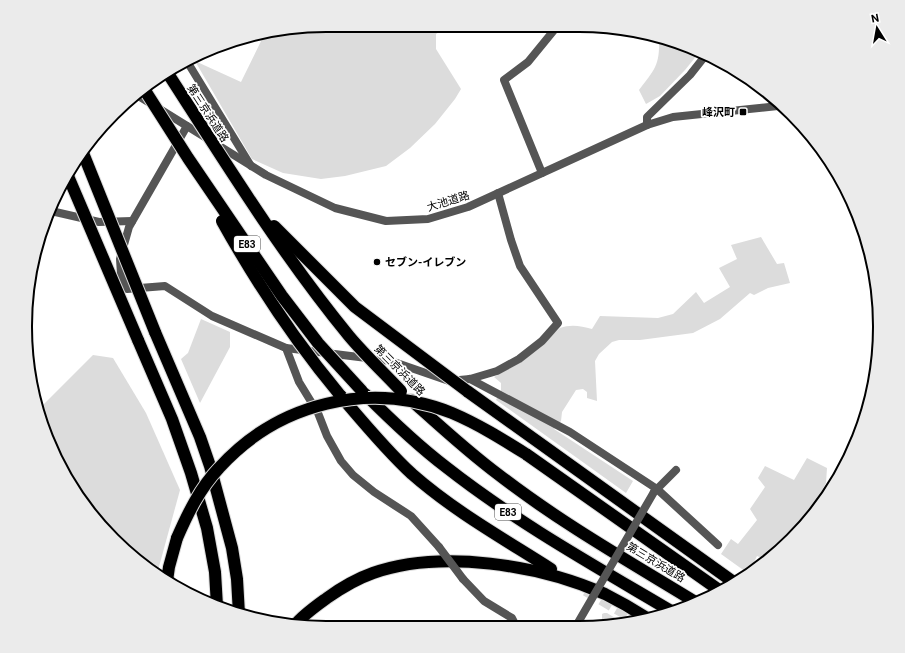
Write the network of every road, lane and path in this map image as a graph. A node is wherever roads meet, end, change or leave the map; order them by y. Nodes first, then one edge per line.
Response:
1 (553, 32) edge
2 (703, 59) edge
3 (189, 65) edge
4 (170, 77) edge
5 (147, 93) edge
6 (141, 98) edge
7 (774, 106) edge
8 (647, 125) junction
9 (187, 126) junction
10 (85, 158) edge
11 (188, 158) junction
12 (251, 166) junction
13 (542, 173) junction
14 (70, 181) edge
15 (498, 193) junction
16 (250, 203) junction
17 (55, 212) edge
18 (132, 221) junction
19 (286, 348) junction
20 (468, 385) junction
21 (676, 470) dead end
22 (656, 491) junction
23 (718, 545) dead end
24 (551, 570) dead end
25 (168, 574) edge
26 (730, 579) edge
27 (716, 588) edge
28 (691, 599) edge
29 (217, 600) edge
30 (239, 607) edge
31 (665, 608) edge
32 (640, 614) edge
33 (301, 619) edge
34 (514, 621) edge
35 (579, 621) edge

1 - 13 street
2 - 8 street
3 - 12 street
4 - 16 highway, 第三京浜道路 / E83, bridge
5 - 11 highway, E83, bridge
6 - 9 street, 大池道路
7 - 8 street, 大池道路
8 - 13 street, 大池道路
9 - 12 street, 大池道路
9 - 18 street
10 - 30 highway, bridge
11 - 24 highway, bridge
11 - 31 highway, E83, bridge
12 - 15 street, 大池道路
13 - 15 street, 大池道路
14 - 29 highway, bridge
15 - 20 street
16 - 20 highway, bridge
16 - 28 highway, 第三京浜道路 / E83, bridge
17 - 18 street
18 - 19 street
19 - 20 street
19 - 34 street, bridge
20 - 22 street
20 - 26 highway
21 - 22 street
22 - 23 street
22 - 35 street, bridge
25 - 27 highway, bridge
32 - 33 highway

